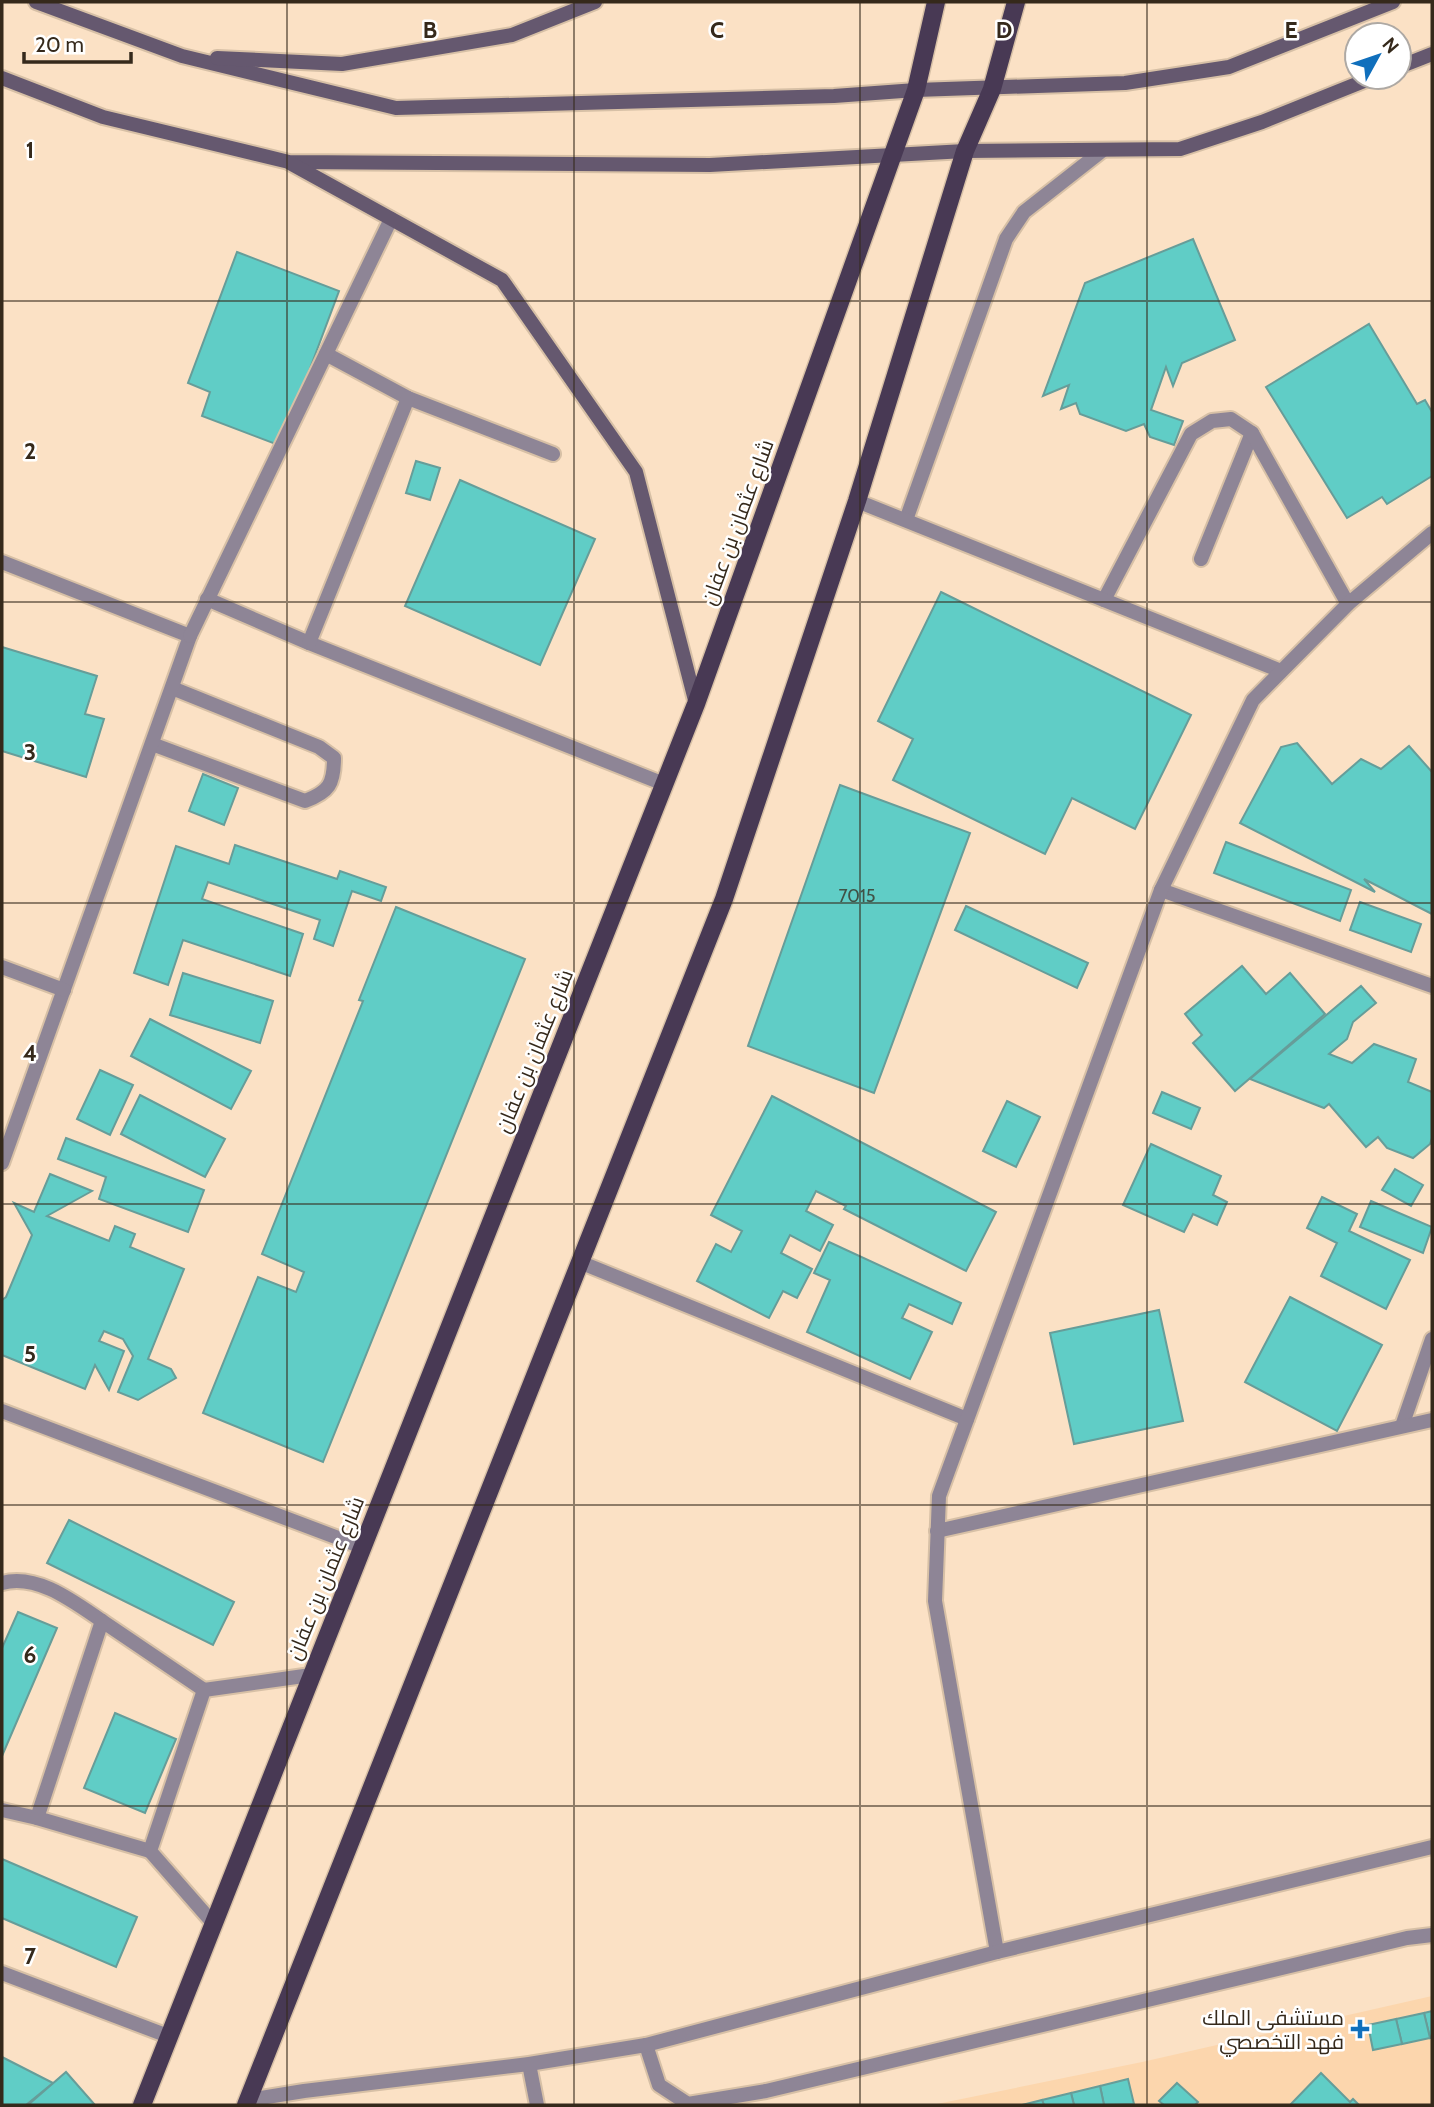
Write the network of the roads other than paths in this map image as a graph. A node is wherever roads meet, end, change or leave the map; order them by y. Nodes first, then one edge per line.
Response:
1 (36, 2) edge
2 (595, 2) edge
3 (936, 2) edge
4 (1016, 2) edge
5 (1393, 2) edge
6 (1432, 54) edge
7 (182, 56) junction
8 (1413, 61) edge
9 (2, 78) edge
10 (992, 89) junction
11 (1343, 89) edge
12 (916, 90) junction
13 (1103, 150) junction
14 (965, 151) junction
15 (891, 156) junction
16 (289, 162) junction
17 (391, 219) junction
18 (326, 354) junction
19 (408, 398) junction
20 (1252, 433) junction
21 (553, 454) dead end
22 (857, 500) junction
23 (906, 520) junction
24 (1432, 533) edge
25 (1201, 559) dead end
26 (2, 562) edge
27 (207, 599) junction
28 (1104, 600) junction
29 (1348, 604) junction
30 (191, 636) junction
31 (309, 643) junction
32 (1281, 671) junction
33 (172, 688) junction
34 (696, 704) junction
35 (152, 744) junction
36 (664, 784) junction
37 (1161, 890) junction
38 (2, 967) edge
39 (1432, 986) edge
40 (64, 990) junction
41 (2, 1163) edge
42 (582, 1263) junction
43 (1432, 1339) edge
44 (2, 1411) edge
45 (967, 1419) junction
46 (1432, 1420) edge
47 (1402, 1426) junction
48 (937, 1531) junction
49 (362, 1547) junction
50 (2, 1583) edge
51 (102, 1621) junction
52 (311, 1675) junction
53 (204, 1690) junction
54 (2, 1810) edge
55 (37, 1818) junction
56 (1432, 1847) edge
57 (150, 1851) junction
58 (213, 1923) junction
59 (1432, 1935) edge
60 (997, 1952) junction
61 (2, 1973) edge
62 (168, 2036) junction
63 (646, 2045) junction
64 (529, 2064) junction
65 (247, 2102) edge
66 (142, 2105) edge
67 (537, 2105) edge

1 - 7 street
2 - 7 street
3 - 12 main road, شارع عثمان بن عفان
4 - 10 main road
5 - 10 street
6 - 8 street
7 - 12 street
9 - 16 street
10 - 12 street
10 - 14 main road
11 - 13 street
12 - 15 main road, شارع عثمان بن عفان
13 - 14 street
13 - 23 street
14 - 15 street
14 - 22 main road
15 - 16 street
15 - 34 main road, شارع عثمان بن عفان
16 - 17 street
17 - 18 street
17 - 34 street
18 - 19 street
18 - 27 street
19 - 21 street
19 - 31 street
20 - 25 street
20 - 28 street
20 - 29 street
22 - 23 street
22 - 42 main road
23 - 28 street
24 - 29 street
26 - 30 street
27 - 30 street
27 - 31 street
28 - 32 street
29 - 32 street
30 - 33 street
31 - 36 street
32 - 37 street
33 - 35 street
33 - 35 street
34 - 36 main road, شارع عثمان بن عفان
35 - 40 street
36 - 49 main road, شارع عثمان بن عفان
37 - 39 street
37 - 45 street
38 - 40 street
40 - 41 street
42 - 45 street
42 - 65 main road
43 - 47 street
44 - 49 street
45 - 48 street
46 - 47 street
47 - 48 street
48 - 60 street
49 - 52 main road, شارع عثمان بن عفان
50 - 51 street
51 - 53 street
51 - 55 street
52 - 53 street
52 - 58 main road, شارع عثمان بن عفان
53 - 57 street
54 - 55 street
55 - 57 street
56 - 60 street
57 - 58 street
58 - 62 main road, شارع عثمان بن عفان
59 - 63 street
60 - 63 street
61 - 62 street
62 - 66 main road, شارع عثمان بن عفان
63 - 64 street
64 - 65 street
64 - 67 street

